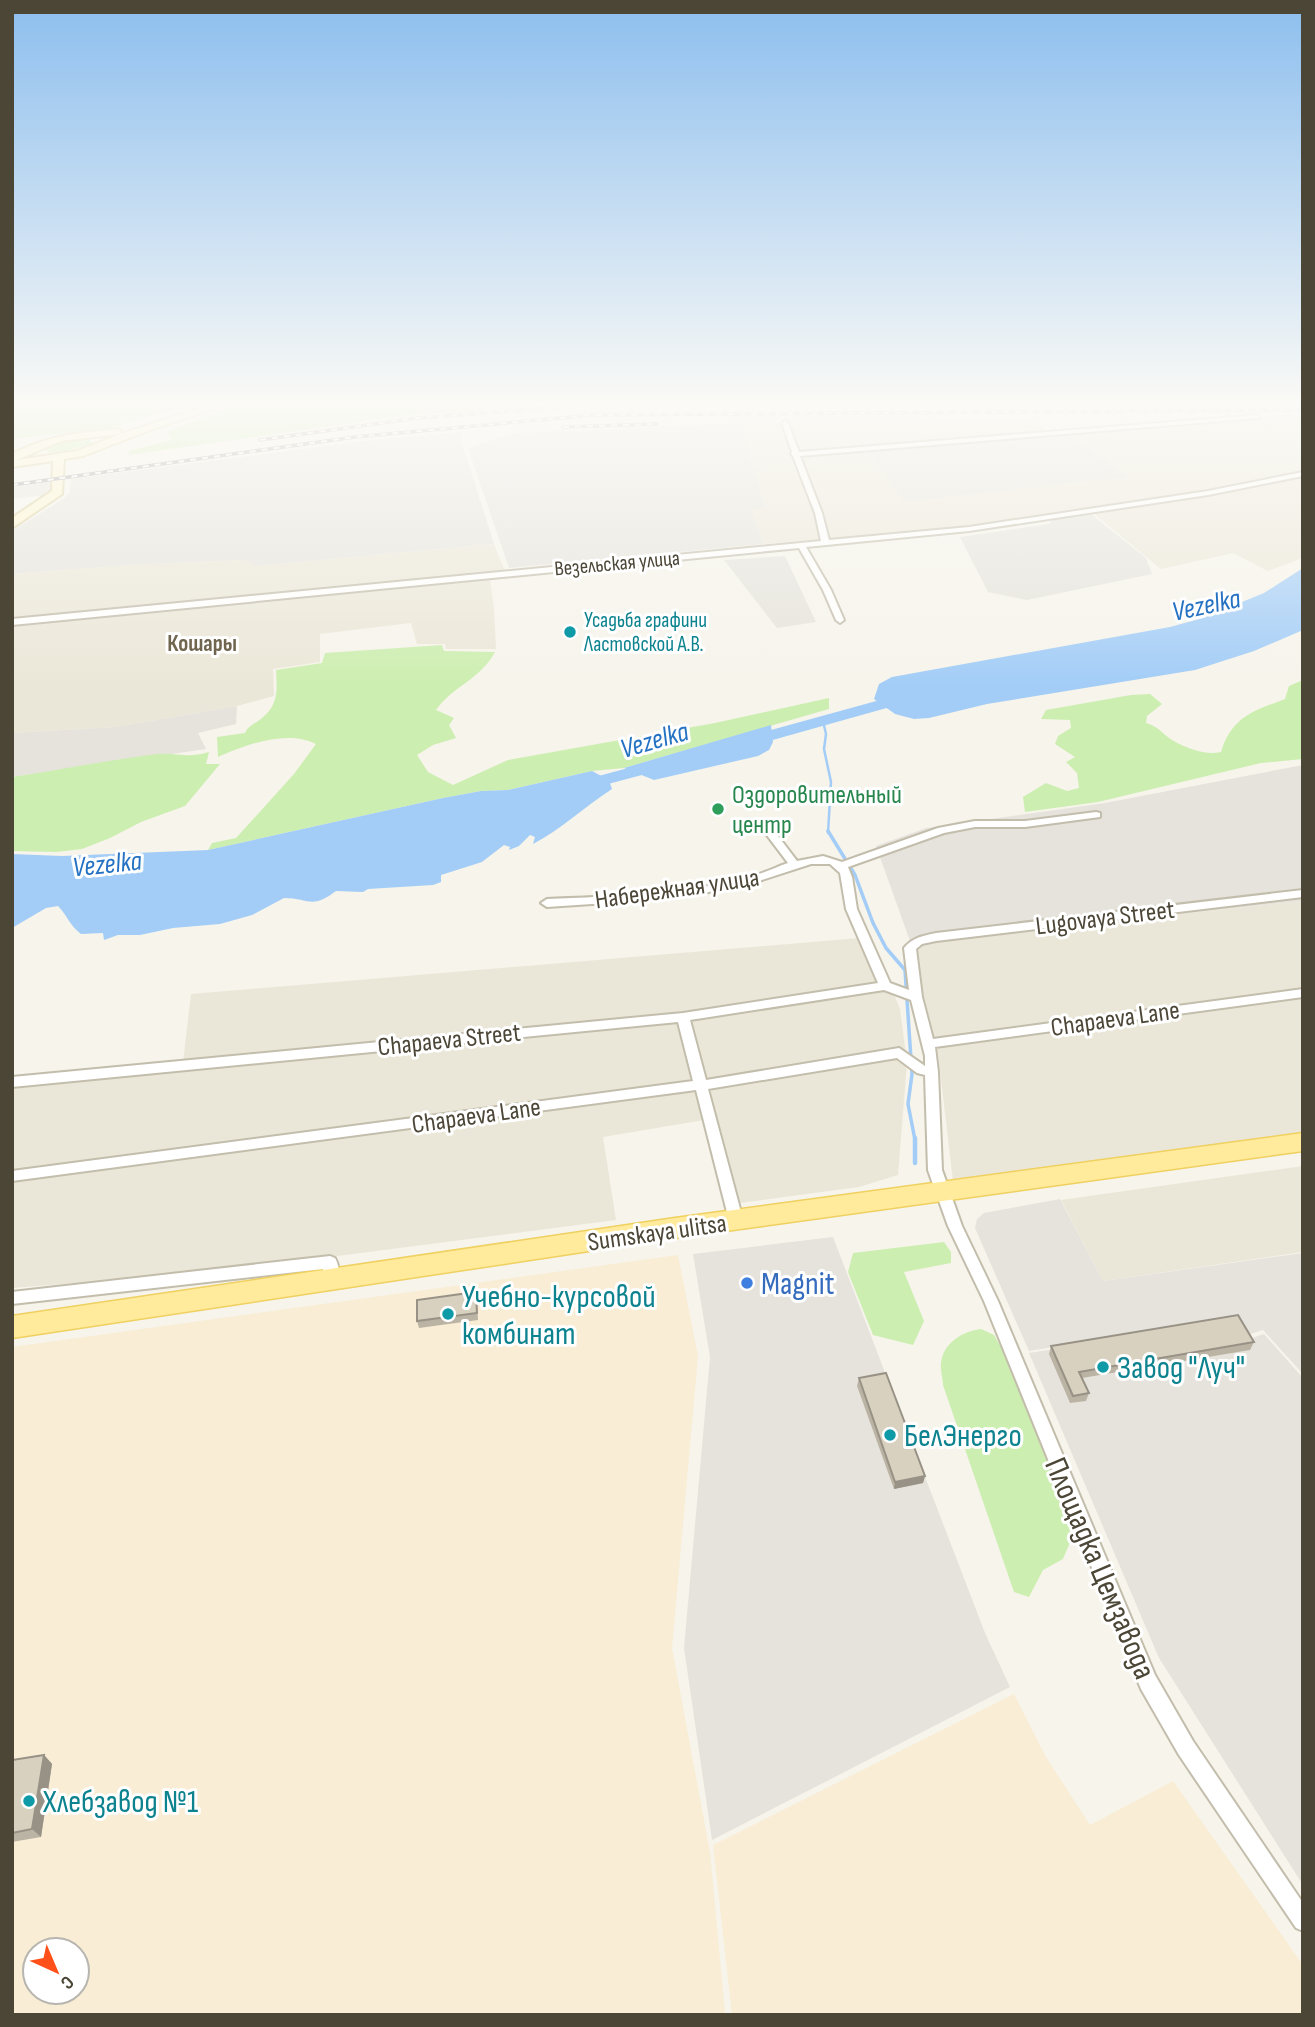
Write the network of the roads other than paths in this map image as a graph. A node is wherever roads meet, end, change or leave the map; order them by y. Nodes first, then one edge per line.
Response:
1 (53, 496) edge
2 (811, 496) edge
3 (1190, 496) edge
4 (12, 524) edge
5 (825, 542) junction
6 (801, 545) junction
7 (840, 620) dead end
8 (12, 622) edge
9 (1096, 815) dead end
10 (768, 830) dead end
11 (796, 866) junction
12 (841, 866) junction
13 (1303, 893) edge
14 (547, 903) dead end
15 (885, 986) junction
16 (1303, 993) edge
17 (916, 997) junction
18 (683, 1017) junction
19 (928, 1044) junction
20 (932, 1072) junction
21 (12, 1082) edge
22 (701, 1085) junction
23 (1303, 1142) edge
24 (12, 1176) edge
25 (943, 1192) junction
26 (736, 1220) junction
27 (332, 1280) junction
28 (12, 1298) edge
29 (12, 1327) edge
30 (1303, 1921) edge

1 - 4 main road
2 - 5 street
3 - 5 street, Везельская улица
5 - 6 street, Везельская улица
6 - 7 street
6 - 8 street, Везельская улица
9 - 12 street
10 - 11 street
11 - 12 street, Набережная улица
11 - 14 street, Набережная улица
12 - 15 street
13 - 17 street, Lugovaya Street
15 - 17 street
15 - 18 street, Chapaeva Street
16 - 19 street, Chapaeva Lane
17 - 19 street
18 - 21 street, Chapaeva Street
18 - 22 street
19 - 20 street
20 - 22 street, Chapaeva Lane
20 - 25 street
22 - 24 street, Chapaeva Lane
22 - 26 street
23 - 25 main road, Sumskaya ulitsa
25 - 26 main road, Sumskaya ulitsa
25 - 30 street, Площадка Цемзавода
26 - 27 main road, Sumskaya ulitsa
27 - 28 street
27 - 29 main road, Sumskaya ulitsa

